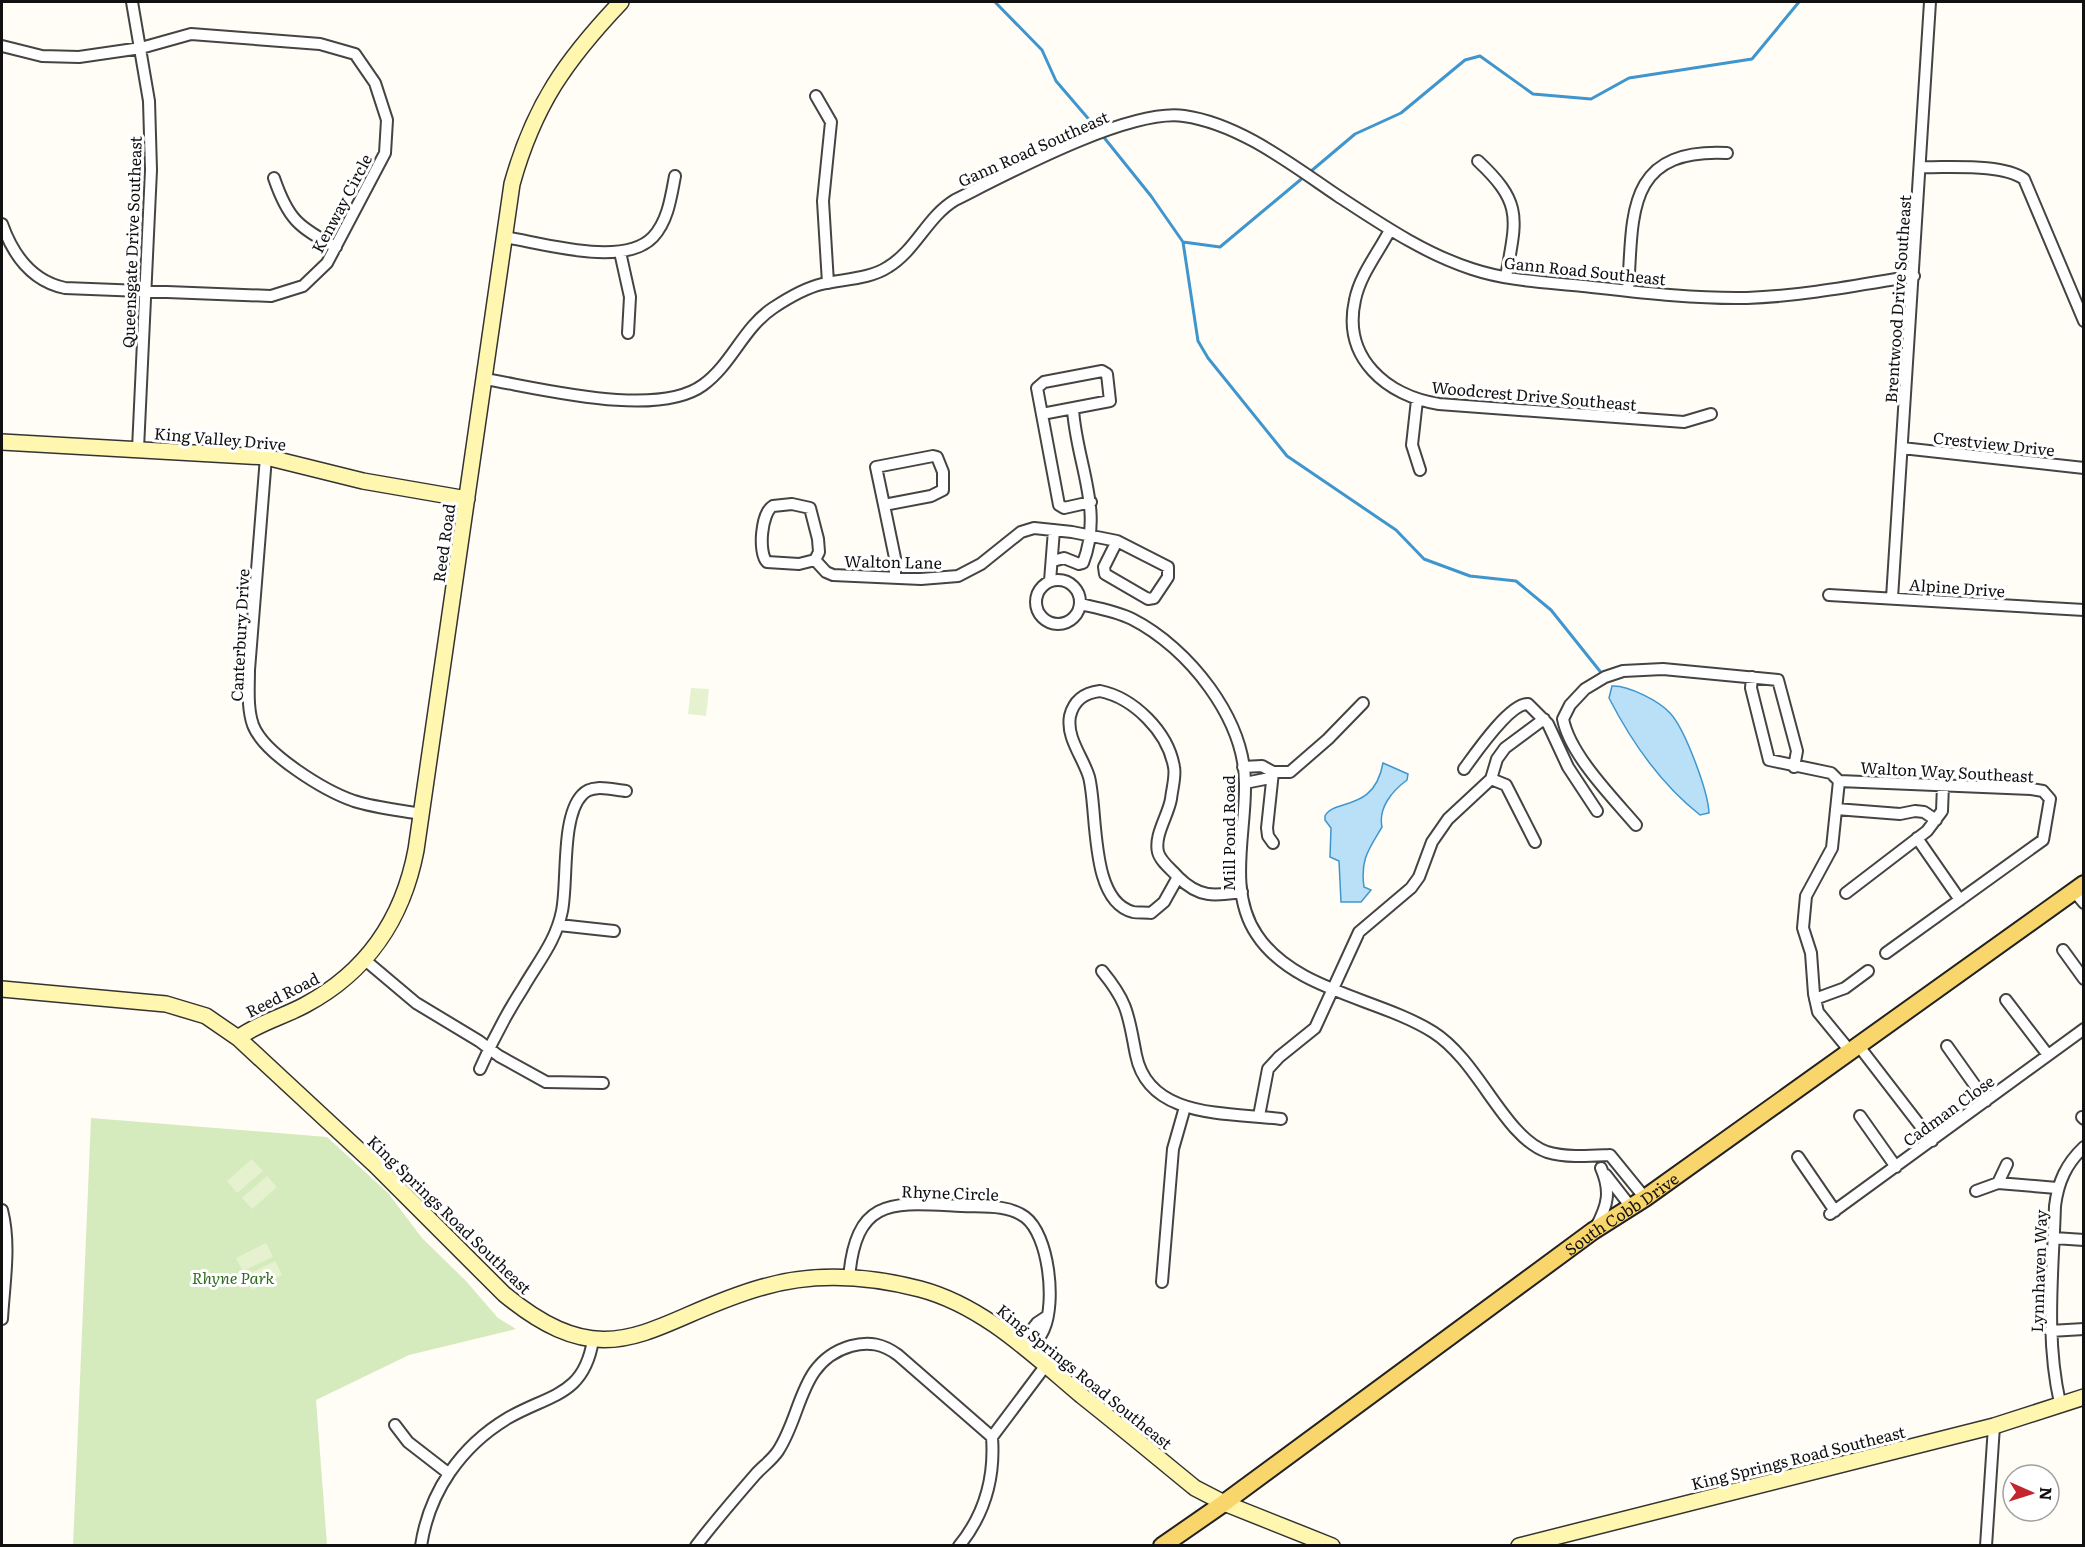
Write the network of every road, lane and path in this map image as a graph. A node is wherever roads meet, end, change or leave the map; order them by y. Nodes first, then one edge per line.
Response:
1 (132, 2) edge
2 (621, 2) edge
3 (1930, 2) edge
4 (2, 46) edge
5 (141, 48) junction
6 (816, 96) dead end
7 (1727, 153) dead end
8 (1478, 161) dead end
9 (1921, 167) junction
10 (675, 176) dead end
11 (274, 178) dead end
12 (2, 224) edge
13 (1390, 230) junction
14 (504, 237) junction
15 (336, 247) junction
16 (621, 252) junction
17 (1914, 276) junction
18 (1506, 277) junction
19 (828, 283) junction
20 (145, 291) junction
21 (1628, 291) junction
22 (2084, 321) edge
23 (628, 333) dead end
24 (485, 379) junction
25 (1417, 400) junction
26 (1073, 409) junction
27 (1042, 414) junction
28 (1711, 414) dead end
29 (2, 442) edge
30 (1902, 448) junction
31 (138, 449) junction
32 (266, 457) junction
33 (2084, 468) edge
34 (1420, 470) dead end
35 (467, 499) junction
36 (1091, 501) junction
37 (884, 505) junction
38 (1054, 530) junction
39 (1090, 536) junction
40 (1117, 541) junction
41 (815, 560) junction
42 (1053, 561) junction
43 (1079, 564) junction
44 (895, 578) junction
45 (1050, 581) junction
46 (1071, 585) junction
47 (1829, 595) dead end
48 (1892, 598) junction
49 (1080, 604) junction
50 (2084, 610) edge
51 (1752, 676) junction
52 (1363, 703) dead end
53 (1544, 719) junction
54 (1243, 767) junction
55 (1794, 767) junction
56 (1464, 769) dead end
57 (1273, 772) junction
58 (1491, 780) junction
59 (1839, 781) junction
60 (1245, 783) junction
61 (1943, 785) junction
62 (626, 791) dead end
63 (1836, 809) junction
64 (1597, 811) dead end
65 (422, 814) junction
66 (1936, 820) junction
67 (1636, 825) dead end
68 (1917, 838) junction
69 (1535, 842) dead end
70 (1273, 843) dead end
71 (1178, 877) junction
72 (1242, 892) junction
73 (2080, 892) edge
74 (1846, 893) dead end
75 (1960, 900) junction
76 (559, 925) junction
77 (614, 931) dead end
78 (2063, 950) dead end
79 (1886, 953) dead end
80 (365, 960) junction
81 (1868, 970) dead end
82 (1102, 971) dead end
83 (2084, 979) edge
84 (1334, 988) junction
85 (2, 989) edge
86 (1815, 999) junction
87 (2006, 1000) dead end
88 (2084, 1029) edge
89 (238, 1038) junction
90 (1947, 1046) dead end
91 (489, 1048) junction
92 (1854, 1048) junction
93 (2048, 1055) junction
94 (480, 1069) dead end
95 (603, 1083) dead end
96 (1986, 1101) junction
97 (1185, 1107) junction
98 (1259, 1116) junction
99 (1860, 1116) dead end
100 (1281, 1119) dead end
101 (1932, 1141) junction
102 (2084, 1147) edge
103 (1597, 1156) junction
104 (1798, 1157) dead end
105 (2007, 1164) dead end
106 (1896, 1167) junction
107 (1601, 1168) junction
108 (1998, 1183) junction
109 (2057, 1188) junction
110 (1976, 1191) dead end
111 (1638, 1203) junction
112 (2, 1210) edge
113 (1593, 1231) junction
114 (2054, 1238) junction
115 (2084, 1240) edge
116 (849, 1278) junction
117 (1162, 1282) dead end
118 (2, 1319) edge
119 (2084, 1329) edge
120 (2050, 1331) junction
121 (593, 1340) junction
122 (1024, 1348) junction
123 (1046, 1365) junction
124 (2084, 1397) edge
125 (2060, 1403) junction
126 (395, 1425) dead end
127 (1994, 1426) junction
128 (993, 1437) junction
129 (447, 1473) junction
130 (1224, 1503) junction
131 (1559, 1541) edge
132 (421, 1545) edge
133 (696, 1545) edge
134 (959, 1545) edge
135 (1162, 1545) edge
136 (1332, 1545) edge
137 (1519, 1545) edge
138 (1986, 1545) edge

1 - 5 street, Queensgate Drive Southeast
2 - 14 street, Reed Road
3 - 9 street, Brentwood Drive Southeast
4 - 5 street, Kenway Circle
5 - 15 street, Kenway Circle
5 - 20 street, Queensgate Drive Southeast
6 - 19 street
7 - 21 street
8 - 18 street
9 - 17 street, Brentwood Drive Southeast
9 - 22 street
10 - 16 street
11 - 15 street
12 - 20 street, Kenway Circle
13 - 18 street, Gann Road Southeast
13 - 19 street, Gann Road Southeast
13 - 25 street, Woodcrest Drive Southeast
14 - 16 street
14 - 24 street, Reed Road
15 - 20 street, Kenway Circle
16 - 23 street
17 - 21 street, Gann Road Southeast
17 - 30 street, Brentwood Drive Southeast
18 - 21 street, Gann Road Southeast
19 - 24 street, Gann Road Southeast
20 - 31 street, Queensgate Drive Southeast
24 - 35 street, Reed Road
25 - 28 street, Woodcrest Drive Southeast
25 - 34 street
26 - 27 street
26 - 27 street
26 - 36 street
27 - 36 street
29 - 31 street, King Valley Drive
30 - 33 street, Crestview Drive
30 - 48 street, Brentwood Drive Southeast
31 - 32 street, King Valley Drive
32 - 35 street, King Valley Drive
32 - 65 street, Canterbury Drive
35 - 65 street, Reed Road
36 - 39 street
37 - 37 street
37 - 44 street
38 - 39 street, Walton Lane
38 - 42 street
38 - 44 street, Walton Lane
39 - 40 street, Walton Lane
39 - 43 street
40 - 40 street, Walton Lane
41 - 41 street
41 - 44 street, Walton Lane
42 - 43 street
42 - 45 street
43 - 46 street
45 - 46 street
45 - 49 street
46 - 49 street
47 - 48 street, Alpine Drive
48 - 50 street, Alpine Drive
49 - 54 street, Mill Pond Road
51 - 55 street, Walton Way Southeast
51 - 55 street
51 - 67 street
52 - 57 street
53 - 56 street
53 - 58 street
53 - 64 street
54 - 57 street
54 - 60 street, Mill Pond Road
55 - 59 street, Walton Way Southeast
57 - 60 street
57 - 70 street
58 - 69 street
58 - 84 street
59 - 61 street, Walton Way Southeast
59 - 63 street, Walton Way Southeast
60 - 72 street, Mill Pond Road
61 - 66 street
61 - 75 street, Walton Way Southeast
62 - 76 street
63 - 66 street
63 - 86 street, Walton Way Southeast
65 - 80 street, Reed Road
66 - 68 street
68 - 74 street
68 - 75 street
71 - 71 street
71 - 72 street
72 - 84 street, Mill Pond Road
73 - 92 main road, South Cobb Drive
75 - 79 street, Walton Way Southeast
76 - 77 street
76 - 91 street
78 - 83 street
80 - 89 street, Reed Road
80 - 91 street
81 - 86 street
82 - 97 street
84 - 98 street
84 - 103 street, Mill Pond Road
85 - 89 street, King Springs Road Southeast
86 - 92 street, Walton Way Southeast
87 - 93 street
88 - 93 street, Cadman Close
89 - 121 street, King Springs Road Southeast
90 - 96 street
91 - 94 street
91 - 95 street
92 - 101 street, Walton Way Southeast
92 - 111 main road, South Cobb Drive
93 - 96 street, Cadman Close
96 - 101 street, Cadman Close
97 - 98 street
97 - 117 street
98 - 100 street
99 - 106 street
101 - 106 street, Cadman Close
102 - 109 street, Lynnhaven Way
103 - 107 street
103 - 111 street, Mill Pond Road
104 - 106 street, Cadman Close
105 - 108 street
107 - 111 street
107 - 113 street
108 - 109 street
108 - 110 street
109 - 114 street, Lynnhaven Way
111 - 113 main road, South Cobb Drive
112 - 118 street
113 - 130 main road, South Cobb Drive
114 - 115 street
114 - 120 street, Lynnhaven Way
116 - 121 street, King Springs Road Southeast
116 - 122 street, King Springs Road Southeast
116 - 122 street, Rhyne Circle
119 - 120 street
120 - 125 street, Lynnhaven Way
121 - 129 street
122 - 123 street, King Springs Road Southeast
123 - 128 street
123 - 130 street, King Springs Road Southeast
124 - 125 street, King Springs Road Southeast
125 - 127 street, King Springs Road Southeast
126 - 129 street
127 - 131 street, King Springs Road Southeast
127 - 138 street
128 - 133 street
128 - 134 street
129 - 132 street
130 - 135 main road, South Cobb Drive
130 - 136 street, King Springs Road Southeast
131 - 137 street, King Springs Road Southeast

